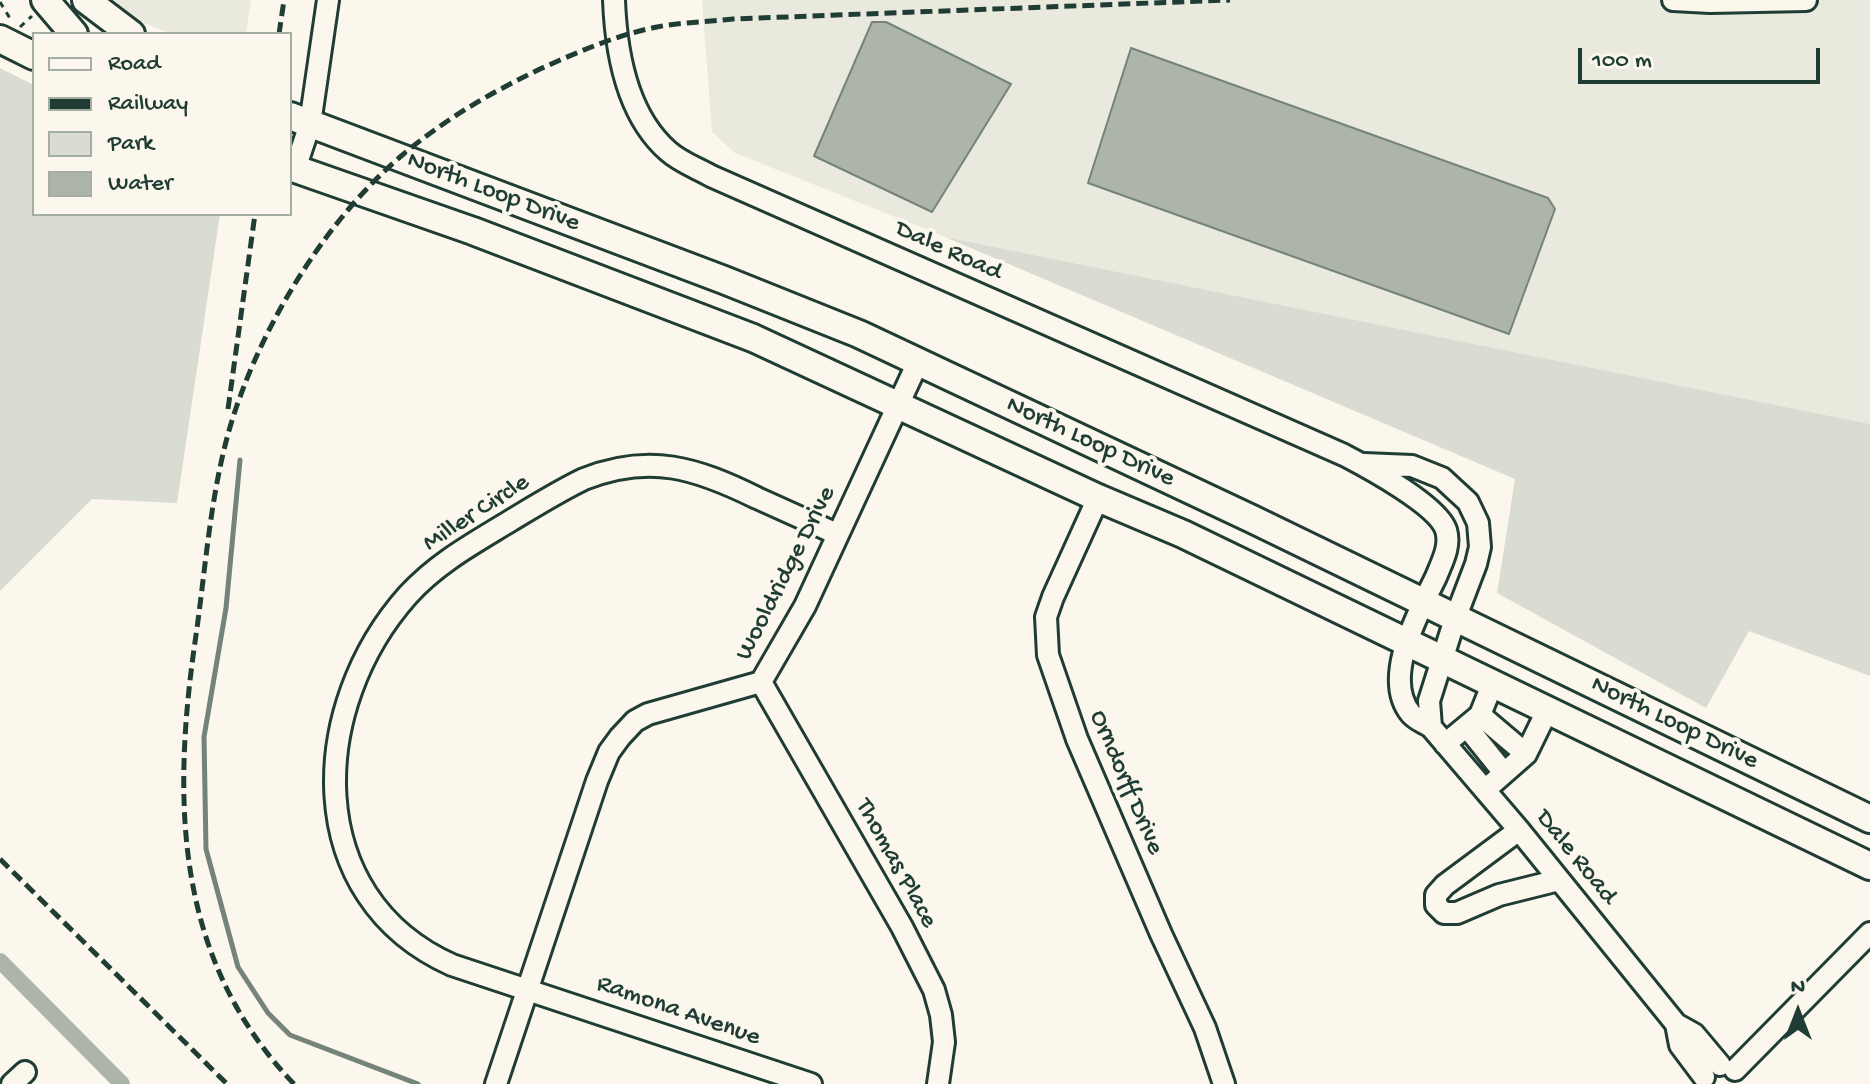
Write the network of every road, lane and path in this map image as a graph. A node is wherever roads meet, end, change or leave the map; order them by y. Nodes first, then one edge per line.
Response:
1 (86, 0) edge
2 (328, 0) edge
3 (614, 0) edge
4 (1673, 0) edge
5 (1806, 0) edge
6 (1706, 1) edge
7 (0, 2) edge
8 (41, 5) edge
9 (72, 32) edge
10 (128, 32) edge
11 (11, 34) edge
12 (32, 54) edge
13 (300, 120) edge
14 (292, 168) edge
15 (591, 230) junction
16 (575, 270) junction
17 (918, 362) junction
18 (899, 403) junction
19 (1360, 463) junction
20 (1098, 498) junction
21 (837, 534) junction
22 (1424, 602) junction
23 (1455, 619) junction
24 (1407, 643) junction
25 (1442, 661) junction
26 (761, 682) junction
27 (1492, 685) junction
28 (1547, 711) junction
29 (1474, 721) junction
30 (1431, 727) junction
31 (1445, 744) junction
32 (1526, 754) junction
33 (1504, 773) junction
34 (1485, 790) junction
35 (1870, 819) edge
36 (1519, 830) junction
37 (1870, 866) edge
38 (1559, 880) junction
39 (1870, 933) edge
40 (528, 989) junction
41 (1721, 1076) edge
42 (496, 1084) edge
43 (811, 1084) edge
44 (938, 1084) edge
45 (1224, 1084) edge

1 - 10 main road
2 - 13 street
3 - 19 street, Dale Road
4 - 6 street
5 - 6 street
7 - 11 path
8 - 9 main road
8 - 11 path
11 - 12 main road
13 - 14 street
13 - 15 main road, North Loop Drive
14 - 16 main road, North Loop Drive
15 - 16 main road
15 - 17 main road, North Loop Drive
16 - 18 main road, North Loop Drive
17 - 18 street, Wooldridge Drive
17 - 22 main road, North Loop Drive
18 - 20 main road, North Loop Drive
18 - 21 street, Wooldridge Drive
19 - 22 street, Dale Road
19 - 23 street, Dale Road
20 - 24 main road, North Loop Drive
20 - 45 street, Orndorff Drive
21 - 26 street, Wooldridge Drive
21 - 40 street, Miller Circle
22 - 23 main road, North Loop Drive
22 - 24 street, Dale Road
23 - 25 street, Dale Road
23 - 35 main road, North Loop Drive
24 - 25 main road, North Loop Drive
24 - 30 street, Dale Road
25 - 27 main road, North Loop Drive
25 - 30 street, Dale Road
26 - 40 street, Wooldridge Drive
26 - 44 street, Thomas Place
27 - 28 main road, North Loop Drive
27 - 29 street
28 - 32 street
28 - 37 main road, North Loop Drive
29 - 31 street
29 - 32 street
29 - 33 street
30 - 31 street, Dale Road
31 - 34 street, Dale Road
32 - 33 street
33 - 34 street
34 - 36 street, Dale Road
36 - 38 street, Dale Road
36 - 38 street
38 - 41 street, Dale Road
39 - 41 street
40 - 42 street, Wooldridge Drive
40 - 43 street, Ramona Avenue

